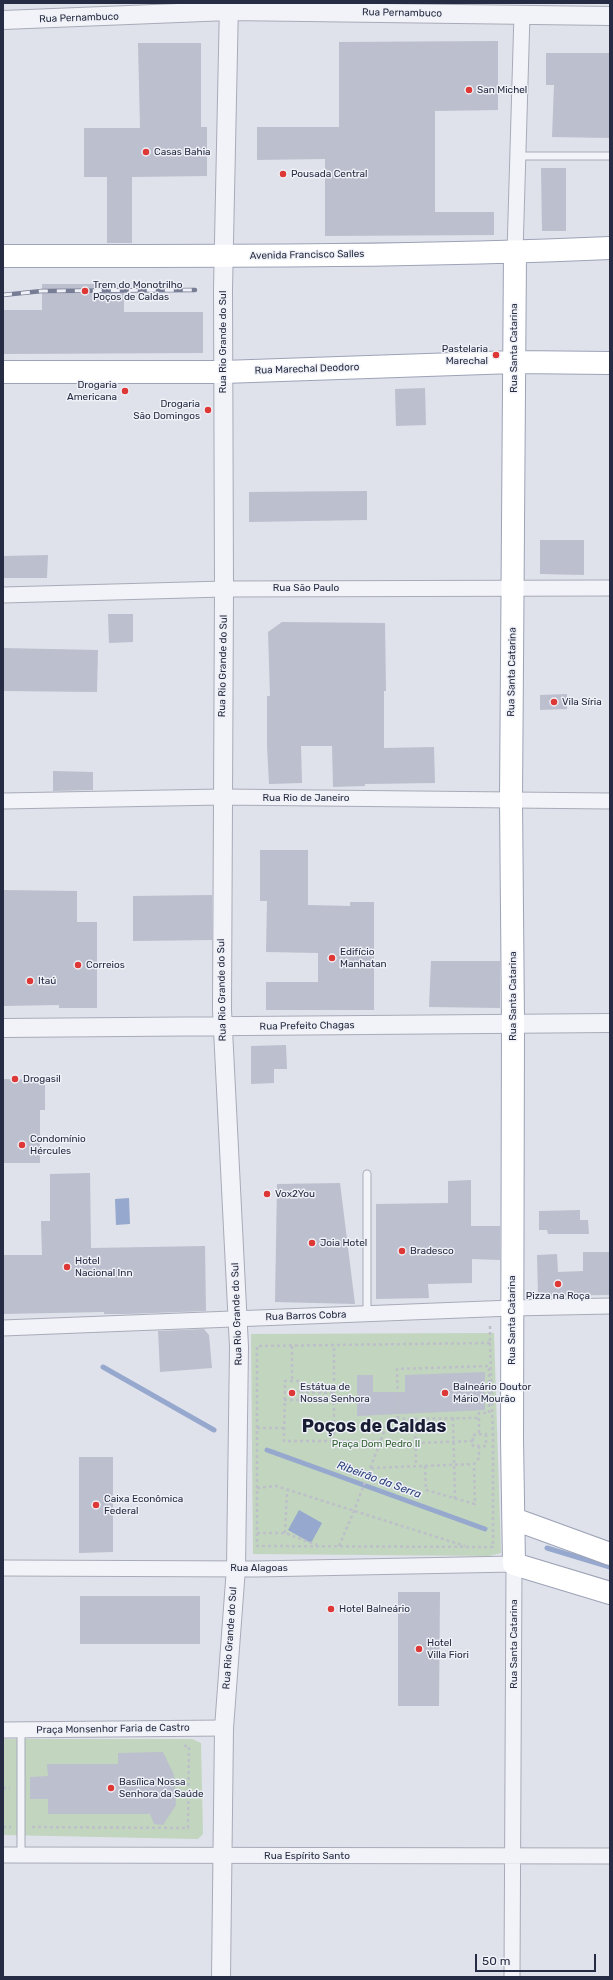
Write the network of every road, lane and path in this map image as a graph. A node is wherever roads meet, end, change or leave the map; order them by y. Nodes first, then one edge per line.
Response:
1 (229, 7) edge
2 (522, 14) junction
3 (610, 16) edge
4 (3, 20) edge
5 (519, 156) junction
6 (610, 156) edge
7 (610, 248) edge
8 (515, 252) junction
9 (3, 256) edge
10 (223, 256) junction
11 (514, 362) junction
12 (610, 363) edge
13 (3, 372) edge
14 (223, 372) junction
15 (514, 588) junction
16 (610, 588) edge
17 (224, 589) junction
18 (3, 595) edge
19 (222, 797) junction
20 (511, 799) junction
21 (3, 801) edge
22 (610, 802) edge
23 (513, 1023) junction
24 (610, 1023) edge
25 (222, 1027) junction
26 (3, 1028) edge
27 (366, 1174) dead end
28 (610, 1306) edge
29 (512, 1308) junction
30 (367, 1313) junction
31 (238, 1318) junction
32 (490, 1326) dead end
33 (3, 1328) edge
34 (490, 1343) junction
35 (292, 1346) junction
36 (334, 1346) junction
37 (292, 1381) junction
38 (300, 1392) junction
39 (334, 1393) junction
40 (284, 1400) junction
41 (415, 1418) junction
42 (453, 1418) junction
43 (479, 1418) junction
44 (398, 1419) junction
45 (257, 1428) junction
46 (285, 1428) junction
47 (479, 1435) junction
48 (493, 1438) junction
49 (486, 1440) junction
50 (334, 1441) junction
51 (381, 1441) junction
52 (473, 1441) junction
53 (454, 1442) junction
54 (416, 1443) junction
55 (479, 1446) junction
56 (474, 1464) junction
57 (454, 1465) junction
58 (416, 1466) junction
59 (425, 1466) junction
60 (371, 1468) junction
61 (257, 1488) junction
62 (287, 1490) junction
63 (455, 1499) junction
64 (354, 1511) junction
65 (514, 1519) junction
66 (257, 1533) junction
67 (285, 1533) junction
68 (320, 1546) junction
69 (339, 1546) junction
70 (469, 1547) junction
71 (610, 1554) edge
72 (514, 1564) junction
73 (3, 1568) edge
74 (236, 1568) junction
75 (610, 1593) edge
76 (224, 1728) junction
77 (3, 1730) edge
78 (21, 1730) junction
79 (189, 1746) dead end
80 (3, 1827) edge
81 (21, 1827) junction
82 (3, 1855) edge
83 (223, 1855) junction
84 (21, 1856) junction
85 (610, 1856) edge
86 (513, 1857) junction
87 (221, 1977) edge
88 (512, 1977) edge

1 - 2 street, Rua Pernambuco
1 - 4 street, Rua Pernambuco
1 - 10 street, Rua Rio Grande do Sul
2 - 3 street, Rua Pernambuco
2 - 5 street, Rua Santa Catarina
5 - 6 lane
5 - 8 street, Rua Santa Catarina
7 - 8 main road, Avenida Francisco Salles
8 - 10 main road, Avenida Francisco Salles
8 - 11 main road, Rua Santa Catarina
9 - 10 main road, Avenida Francisco Salles
10 - 14 street, Rua Rio Grande do Sul
11 - 12 main road, Rua Marechal Deodoro
11 - 14 main road, Rua Marechal Deodoro
11 - 15 main road, Rua Santa Catarina
13 - 14 main road, Rua Marechal Deodoro
14 - 17 street, Rua Rio Grande do Sul
15 - 16 street, Rua São Paulo
15 - 17 street, Rua São Paulo
15 - 20 main road, Rua Santa Catarina
17 - 18 street, Rua São Paulo
17 - 19 street, Rua Rio Grande do Sul
19 - 20 street, Rua Rio de Janeiro
19 - 21 street, Rua Rio de Janeiro
19 - 25 street, Rua Rio Grande do Sul
20 - 22 street, Rua Rio de Janeiro
20 - 23 main road, Rua Santa Catarina
23 - 24 street, Rua Prefeito Chagas
23 - 25 street, Rua Prefeito Chagas
23 - 29 main road, Rua Santa Catarina
25 - 26 street, Rua Prefeito Chagas
25 - 31 street, Rua Rio Grande do Sul
27 - 30 lane
28 - 29 street, Rua Barros Cobra
29 - 30 street, Rua Barros Cobra
29 - 65 main road, Rua Santa Catarina
30 - 31 street, Rua Barros Cobra
31 - 33 street, Rua Barros Cobra
31 - 74 street, Rua Rio Grande do Sul
32 - 34 path
34 - 36 path
34 - 48 path
35 - 36 path
35 - 37 path
35 - 45 path
36 - 39 path
37 - 38 path
37 - 40 path
38 - 39 path
38 - 40 path
39 - 50 path
40 - 46 path
41 - 42 path
41 - 44 path
41 - 54 path
42 - 43 path
42 - 53 path
43 - 44 path
43 - 47 path
44 - 51 path
45 - 46 path
45 - 61 path
46 - 50 path
47 - 49 path
47 - 52 path
48 - 49 path
48 - 70 path
49 - 55 path
50 - 51 path
51 - 60 path
52 - 53 path
52 - 55 path
53 - 54 path
53 - 57 path
54 - 58 path
55 - 56 path
56 - 57 path
56 - 63 path
57 - 59 path
57 - 63 path
58 - 59 path
58 - 60 path
59 - 63 path
60 - 64 path
61 - 62 path
61 - 66 path
62 - 64 path
62 - 67 path
64 - 69 path
64 - 70 path
65 - 71 main road
65 - 72 main road, Rua Santa Catarina
66 - 67 path
66 - 68 path
67 - 68 path
68 - 69 path
69 - 70 path
72 - 74 street, Rua Alagoas
72 - 75 main road
72 - 86 street, Rua Santa Catarina
73 - 74 street, Rua Alagoas
74 - 76 street, Rua Rio Grande do Sul
76 - 78 street, Praça Monsenhor Faria de Castro
76 - 83 street, Rua Rio Grande do Sul
77 - 78 street, Praça Monsenhor Faria de Castro
78 - 81 lane
79 - 81 path
80 - 81 path
81 - 84 lane
82 - 84 street, Rua Espírito Santo
83 - 84 street, Rua Espírito Santo
83 - 86 street, Rua Espírito Santo
83 - 87 street, Rua Rio Grande do Sul
85 - 86 street, Rua Espírito Santo
86 - 88 street, Rua Santa Catarina

